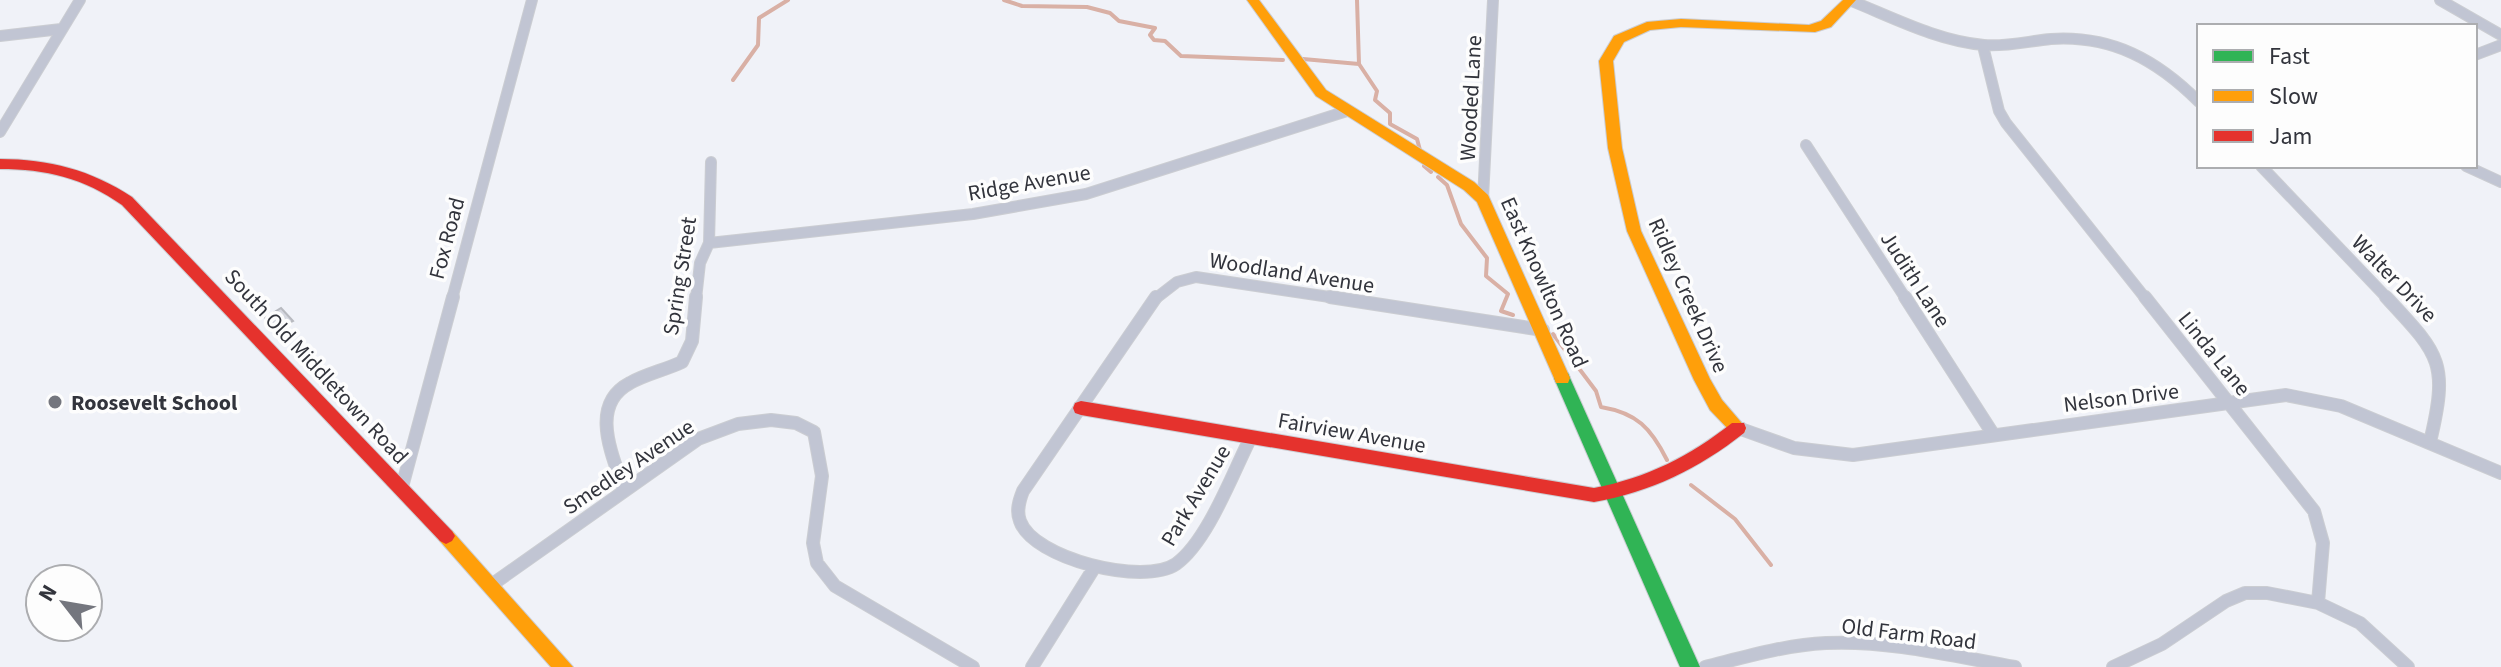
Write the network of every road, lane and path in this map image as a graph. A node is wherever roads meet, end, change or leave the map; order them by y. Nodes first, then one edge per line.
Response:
1 (80, 0) edge
2 (532, 0) edge
3 (1253, 0) edge
4 (1493, 0) edge
5 (1850, 0) edge
6 (2440, 0) edge
7 (61, 29) junction
8 (2501, 35) edge
9 (0, 36) edge
10 (2501, 45) edge
11 (1983, 46) junction
12 (2477, 54) edge
13 (2197, 100) edge
14 (1347, 111) junction
15 (0, 132) edge
16 (1806, 145) dead end
17 (711, 162) dead end
18 (0, 164) edge
19 (2263, 168) edge
20 (2470, 168) edge
21 (2501, 182) edge
22 (1483, 199) junction
23 (709, 243) junction
24 (1543, 330) junction
25 (2230, 403) junction
26 (1081, 408) junction
27 (1738, 428) junction
28 (1993, 434) junction
29 (1251, 437) junction
30 (2430, 442) junction
31 (2501, 473) edge
32 (402, 487) junction
33 (624, 490) junction
34 (1615, 493) junction
35 (1094, 568) junction
36 (490, 586) junction
37 (2318, 603) junction
38 (563, 667) edge
39 (973, 667) edge
40 (1032, 667) edge
41 (1690, 667) edge
42 (1705, 667) edge
43 (2015, 667) edge
44 (2113, 667) edge
45 (2408, 667) edge

1 - 7 street
2 - 32 street, Fox Road
3 - 14 street, East Knowlton Road
4 - 22 street, Wooded Lane
5 - 11 street
5 - 27 street, Ridley Creek Drive
6 - 8 street
7 - 9 street
7 - 15 street
10 - 12 street
11 - 13 street
11 - 25 street, Linda Lane
14 - 22 street, East Knowlton Road
14 - 23 street, Ridge Avenue
16 - 28 street, Judith Lane
17 - 23 street, Spring Street
18 - 32 street, South Old Middletown Road
19 - 30 street, Walter Drive
20 - 21 street
22 - 24 street, East Knowlton Road
23 - 33 street, Spring Street
24 - 26 street, Woodland Avenue
24 - 34 street, East Knowlton Road
25 - 28 street, Nelson Drive
25 - 30 street, Nelson Drive
25 - 37 street, Linda Lane
26 - 29 street, Fairview Avenue
26 - 35 street, Woodland Avenue
27 - 28 street, Nelson Drive
27 - 34 street
29 - 34 street, Fairview Avenue
29 - 35 street, Park Avenue
30 - 31 street, Nelson Drive
32 - 36 street, South Old Middletown Road
33 - 36 street, Smedley Avenue
33 - 39 street, Smedley Avenue
34 - 41 street, East Knowlton Road
35 - 40 street
36 - 38 street, South Old Middletown Road
37 - 44 street
37 - 45 street
42 - 43 street, Old Farm Road

